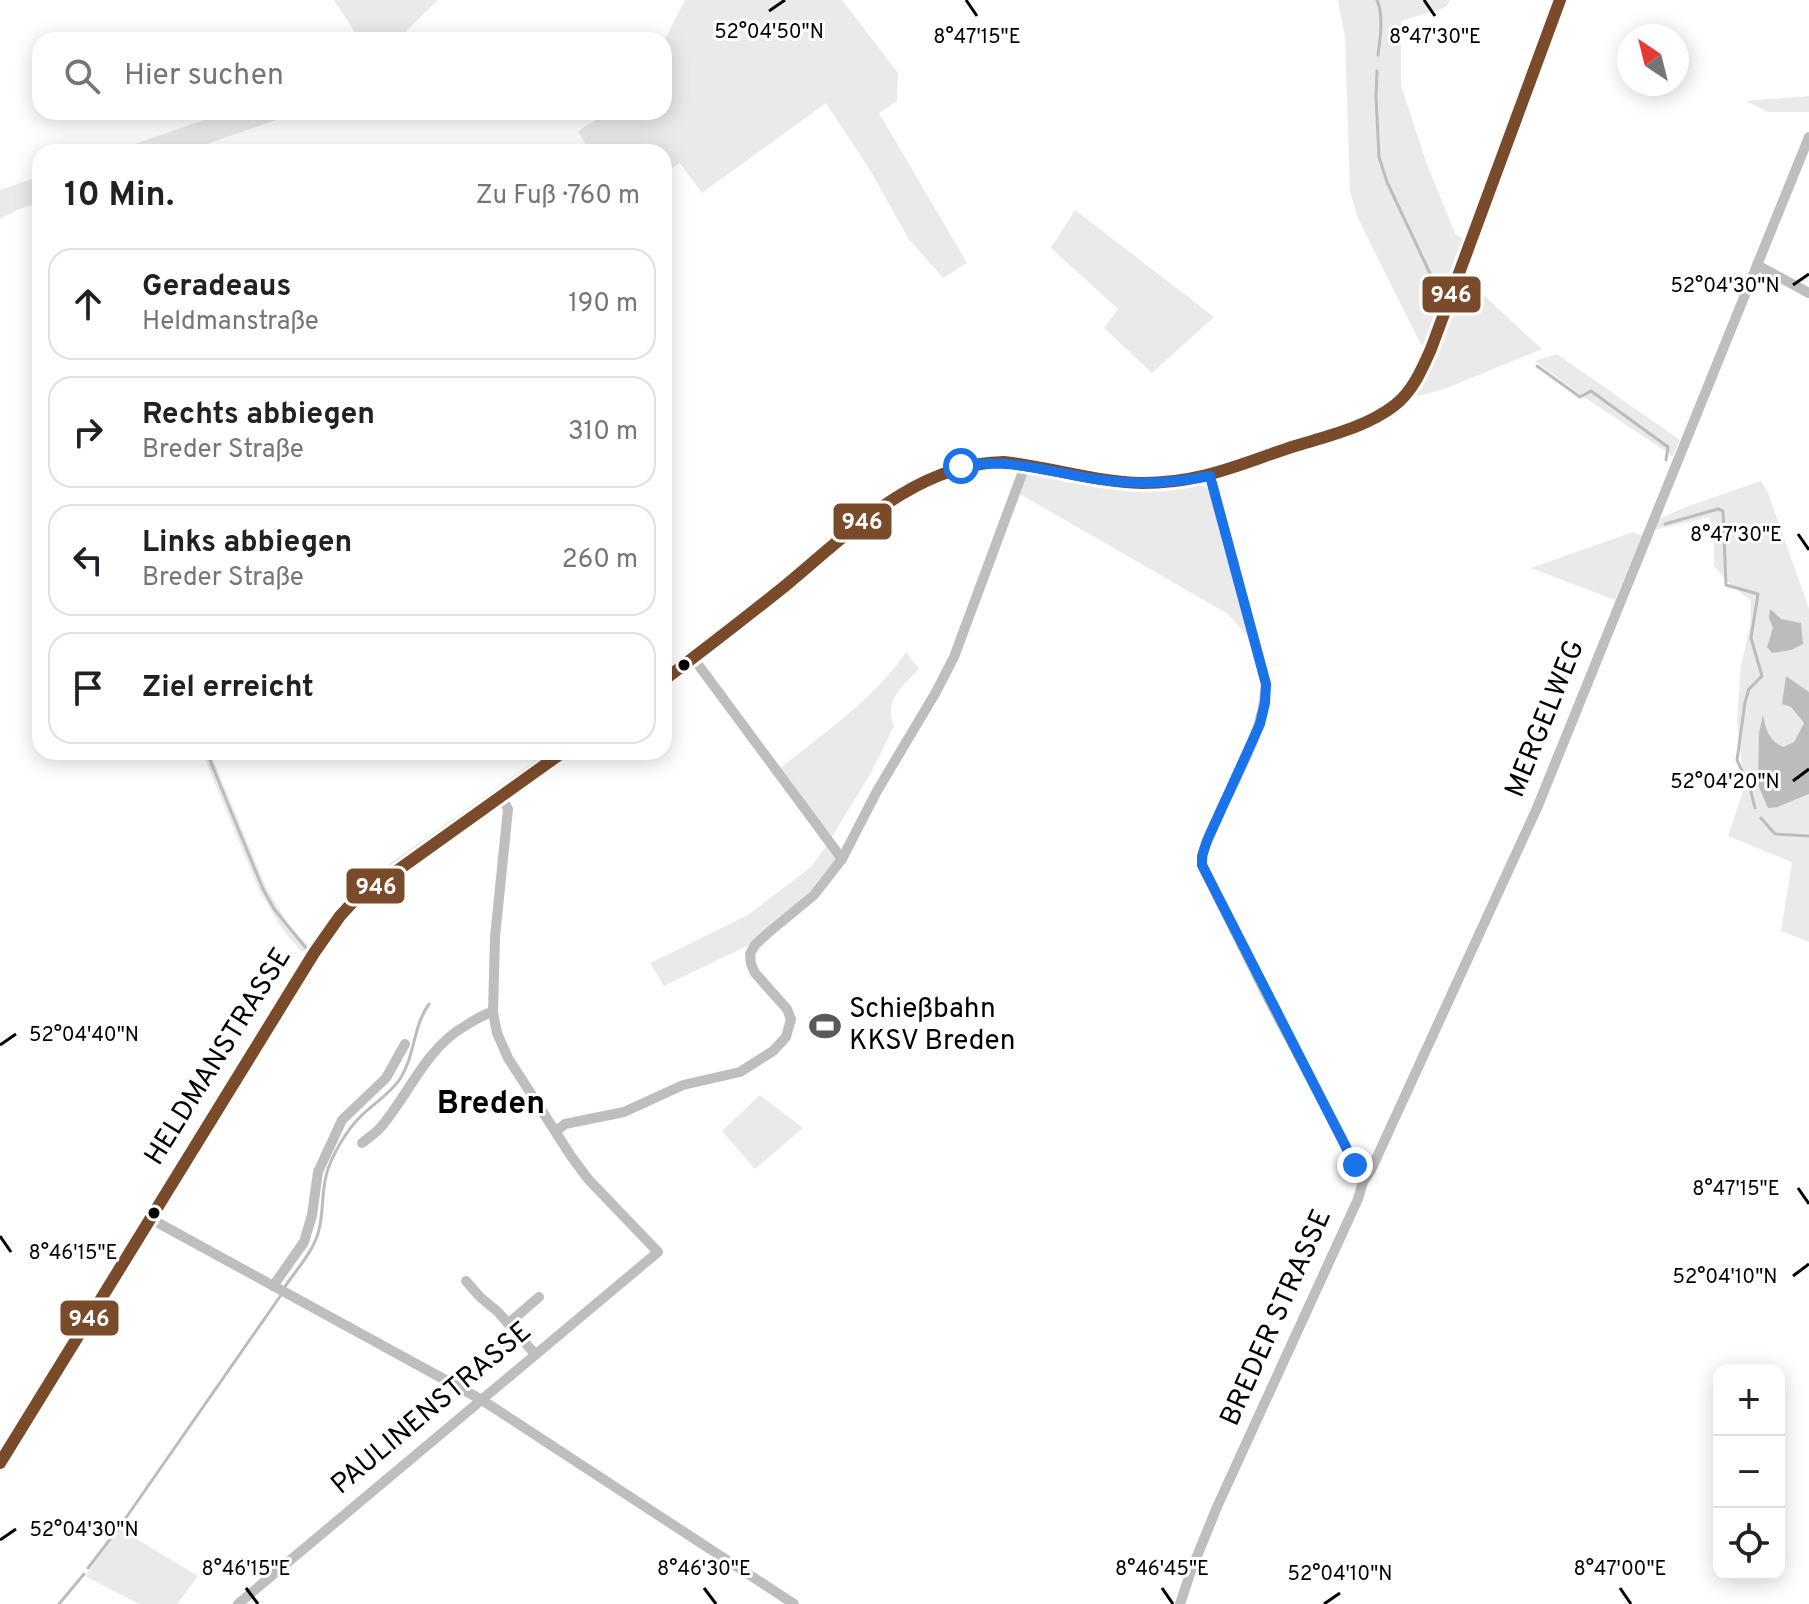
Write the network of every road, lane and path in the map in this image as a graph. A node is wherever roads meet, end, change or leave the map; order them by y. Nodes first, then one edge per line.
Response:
1 (1560, 0) edge
2 (1809, 137) edge
3 (1757, 265) junction
4 (1809, 293) edge
5 (1025, 466) junction
6 (1210, 476) junction
7 (694, 659) junction
8 (672, 674) edge
9 (552, 760) edge
10 (501, 796) junction
11 (842, 859) junction
12 (493, 1012) junction
13 (405, 1044) dead end
14 (556, 1131) junction
15 (362, 1143) dead end
16 (1363, 1182) junction
17 (151, 1219) junction
18 (466, 1281) dead end
19 (273, 1286) junction
20 (539, 1297) dead end
21 (509, 1323) junction
22 (535, 1354) junction
23 (482, 1400) junction
24 (0, 1463) edge
25 (238, 1604) edge
26 (794, 1604) edge
27 (1180, 1604) edge

1 - 6 main road
2 - 3 street, MERGELWEG
3 - 4 street
3 - 16 street, MERGELWEG
5 - 6 main road
5 - 7 main road
5 - 11 street
6 - 16 street
7 - 8 main road
7 - 11 street
9 - 10 main road, HELDMANSTRASSE
10 - 12 street
10 - 17 main road, HELDMANSTRASSE
11 - 14 street
12 - 14 street
12 - 15 street
13 - 19 street
14 - 22 street, PAULINENSTRASSE
16 - 27 street, BREDER STRASSE
17 - 19 street
17 - 24 main road, HELDMANSTRASSE
18 - 21 street
19 - 23 street
20 - 21 street
21 - 22 street
22 - 23 street, PAULINENSTRASSE
23 - 25 street, PAULINENSTRASSE
23 - 26 street

